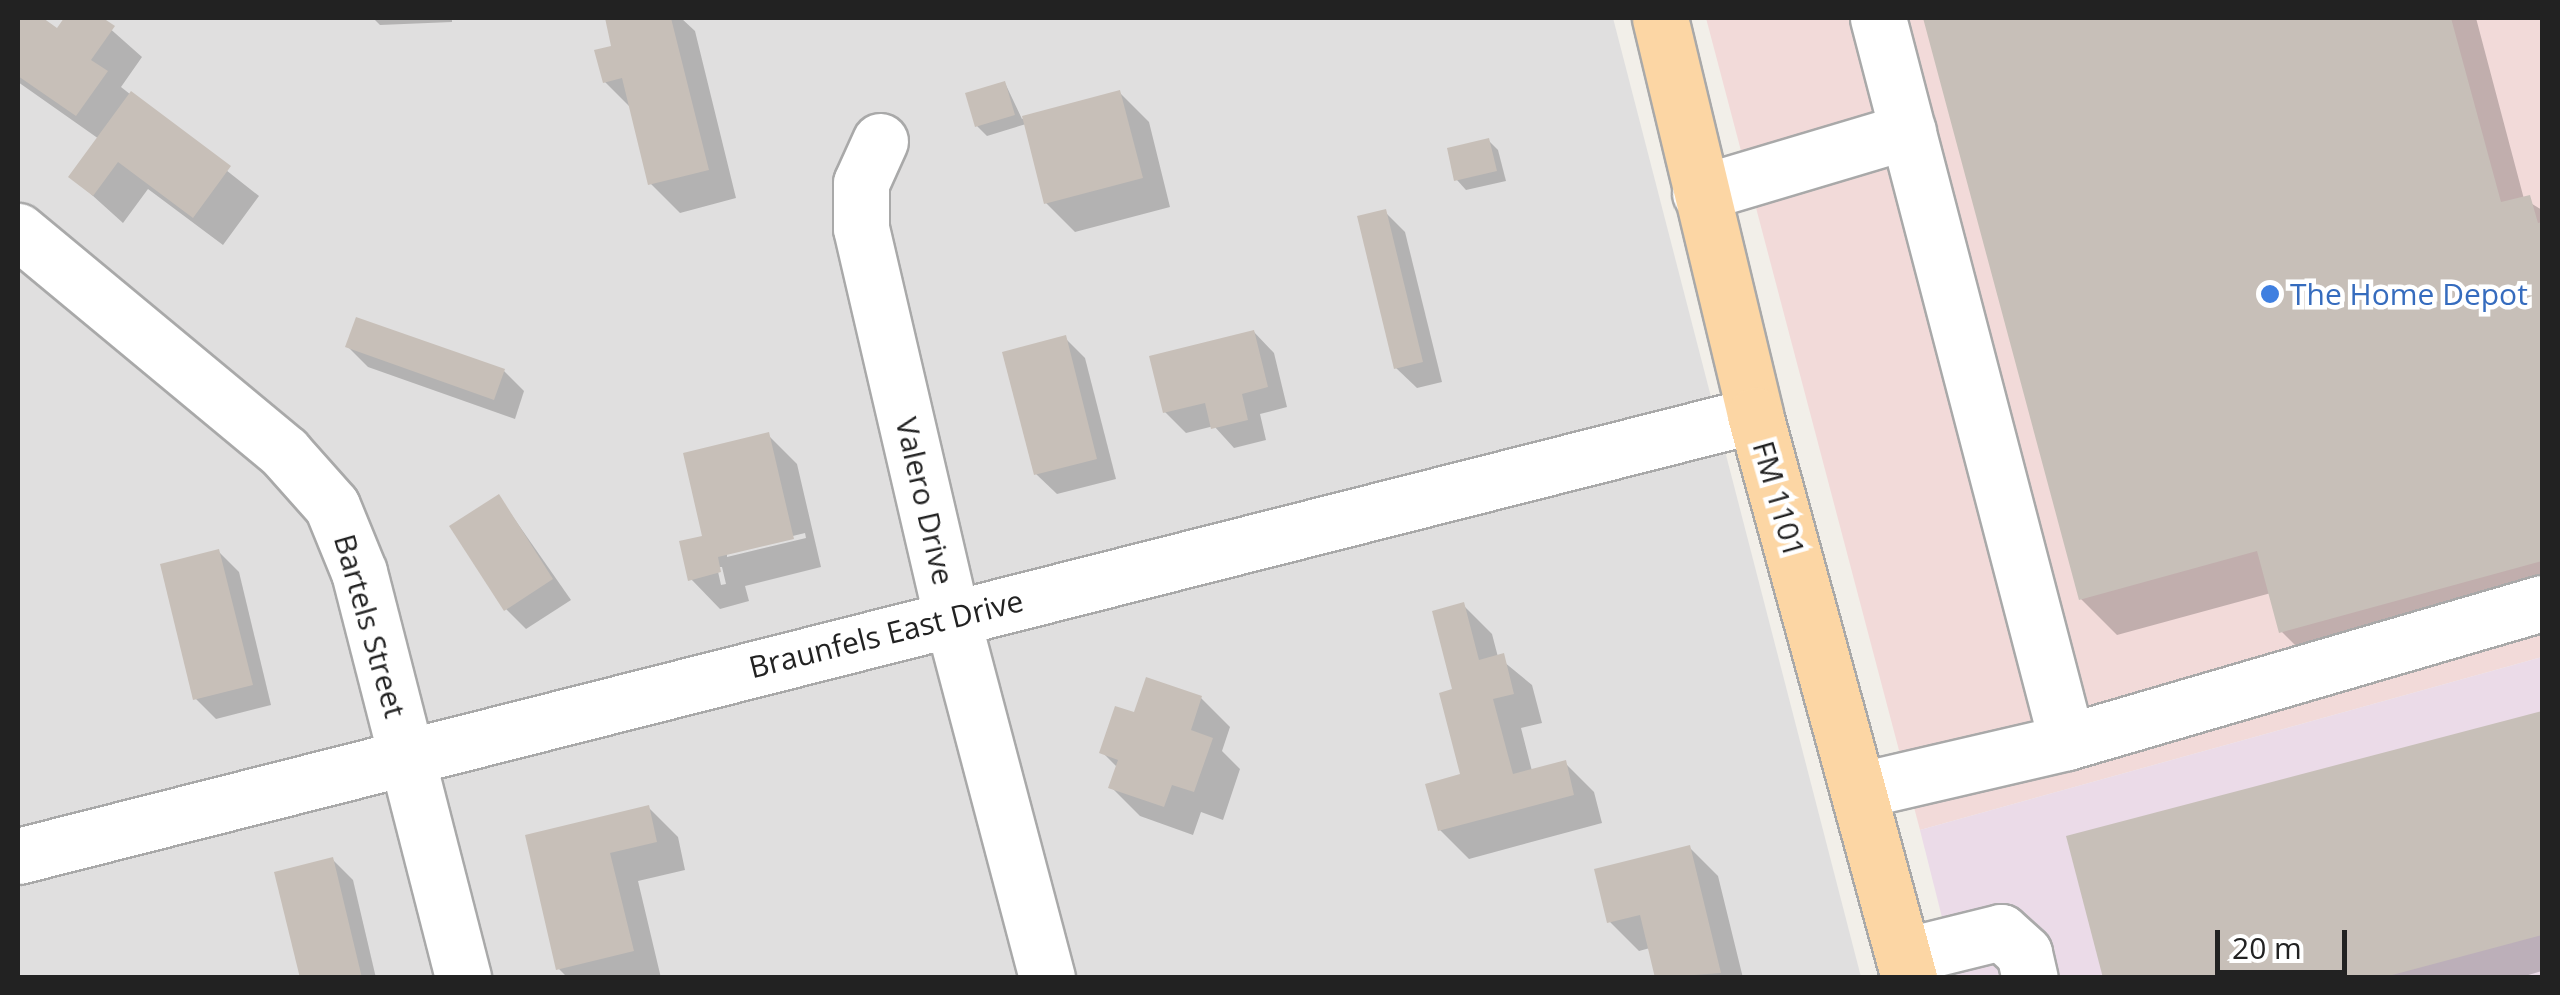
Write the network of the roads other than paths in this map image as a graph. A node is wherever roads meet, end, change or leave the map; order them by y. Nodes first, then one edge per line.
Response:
1 (1660, 18) edge
2 (1878, 18) edge
3 (1908, 131) junction
4 (880, 141) dead end
5 (1700, 192) junction
6 (18, 231) edge
7 (1755, 415) junction
8 (2542, 603) edge
9 (952, 618) junction
10 (2067, 742) junction
11 (406, 753) junction
12 (1862, 790) junction
13 (18, 856) edge
14 (1906, 966) edge
15 (463, 978) edge
16 (1047, 978) edge
17 (2030, 978) edge

1 - 5 main road, FM 1101 / FM 1101
2 - 3 street
3 - 5 street
3 - 10 street
4 - 9 street, Valero Drive
5 - 7 main road, FM 1101 / FM 1101
6 - 11 street, Bartels Street
7 - 9 street, Braunfels East Drive
7 - 12 main road, FM 1101 / FM 1101
8 - 10 street
9 - 11 street, Braunfels East Drive
9 - 16 street, Valero Drive
10 - 12 street
11 - 13 street, Braunfels East Drive
11 - 15 street, Bartels Street
12 - 14 main road, FM 1101 / FM 1101
14 - 17 street

